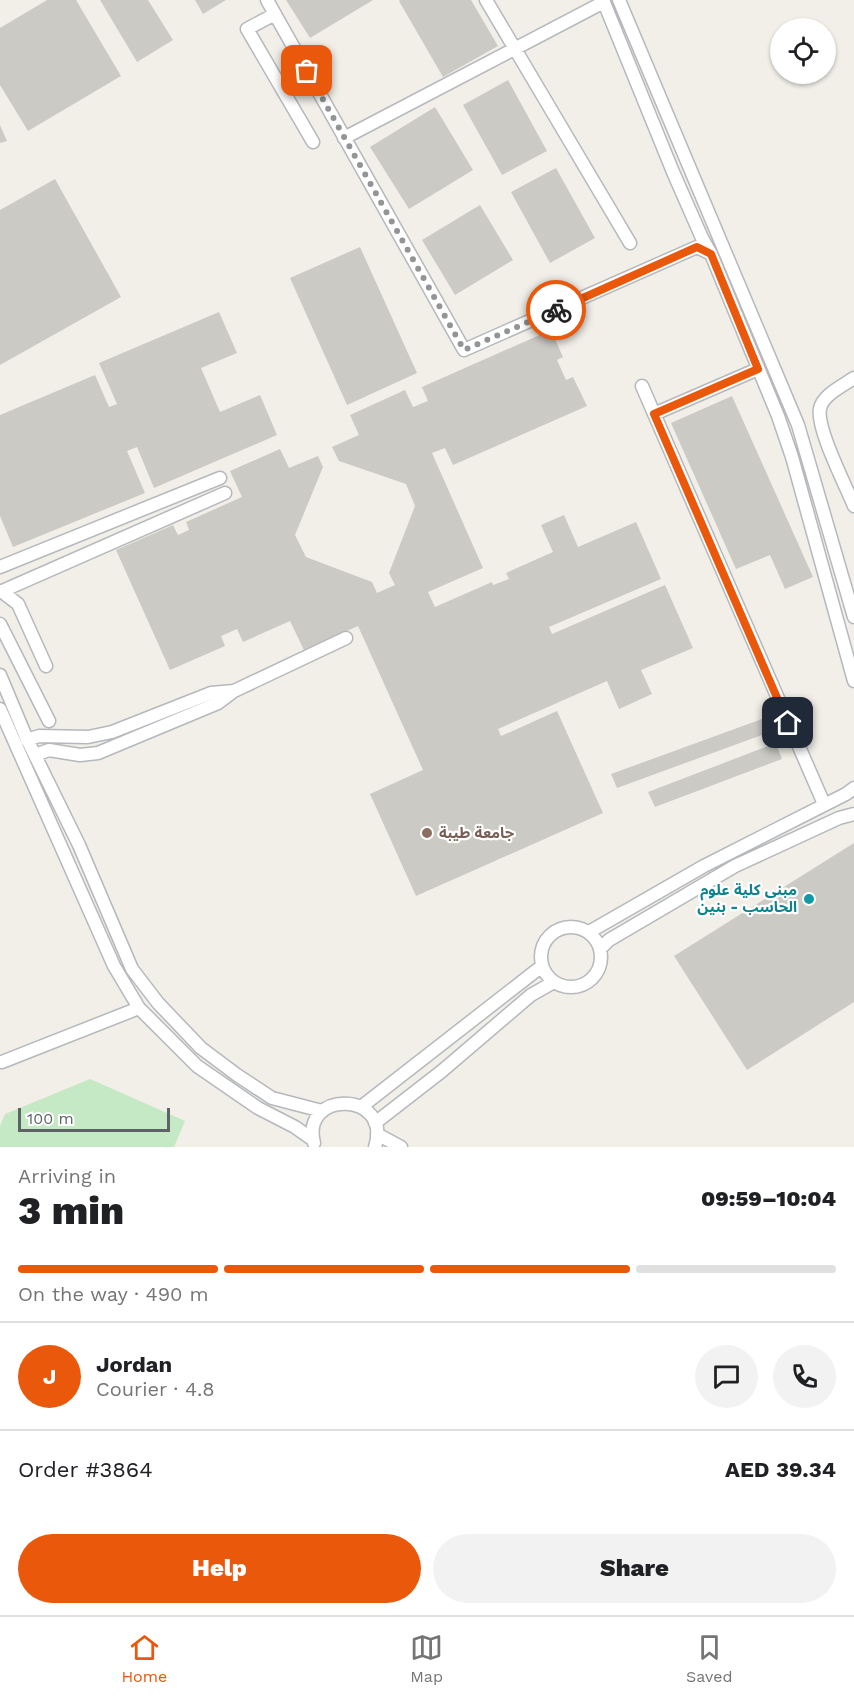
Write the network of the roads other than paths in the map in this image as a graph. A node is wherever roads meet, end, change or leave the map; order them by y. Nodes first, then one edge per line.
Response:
1 (267, 0) edge
2 (486, 0) edge
3 (619, 0) edge
4 (603, 1) edge
5 (275, 14) junction
6 (514, 49) junction
7 (344, 138) junction
8 (313, 142) dead end
9 (630, 243) dead end
10 (711, 254) junction
11 (758, 369) junction
12 (854, 378) edge
13 (642, 387) dead end
14 (654, 414) junction
15 (220, 478) dead end
16 (225, 493) dead end
17 (854, 506) edge
18 (0, 567) edge
19 (1, 592) edge
20 (854, 617) edge
21 (0, 624) edge
22 (346, 638) dead end
23 (850, 653) edge
24 (46, 666) dead end
25 (0, 675) edge
26 (854, 681) edge
27 (234, 691) junction
28 (0, 709) edge
29 (49, 722) dead end
30 (27, 740) junction
31 (35, 755) junction
32 (854, 788) edge
33 (824, 804) junction
34 (854, 814) edge
35 (589, 932) junction
36 (600, 949) junction
37 (542, 966) junction
38 (554, 982) junction
39 (139, 1008) junction
40 (2, 1062) dead end
41 (361, 1107) junction
42 (322, 1111) junction
43 (376, 1128) junction
44 (314, 1143) edge
45 (375, 1147) edge
46 (401, 1147) edge

1 - 5 street
2 - 6 street
3 - 20 street
4 - 6 street
4 - 10 street
5 - 7 street
5 - 8 street
6 - 7 street
6 - 9 street
7 - 10 street
10 - 11 street
11 - 14 street
11 - 23 street
12 - 17 street
13 - 14 street
14 - 33 street
15 - 18 street
16 - 19 street
19 - 24 street
21 - 29 street
22 - 27 street
23 - 26 street
25 - 30 street
27 - 30 street
27 - 31 street
28 - 39 street
30 - 31 street
31 - 42 street
32 - 33 street
33 - 35 street
34 - 36 street
35 - 36 street
35 - 37 street
36 - 38 street
37 - 38 street
37 - 41 street
38 - 43 street
39 - 40 street
39 - 44 street
41 - 42 street
41 - 43 street
42 - 44 street
43 - 45 street
43 - 46 street

